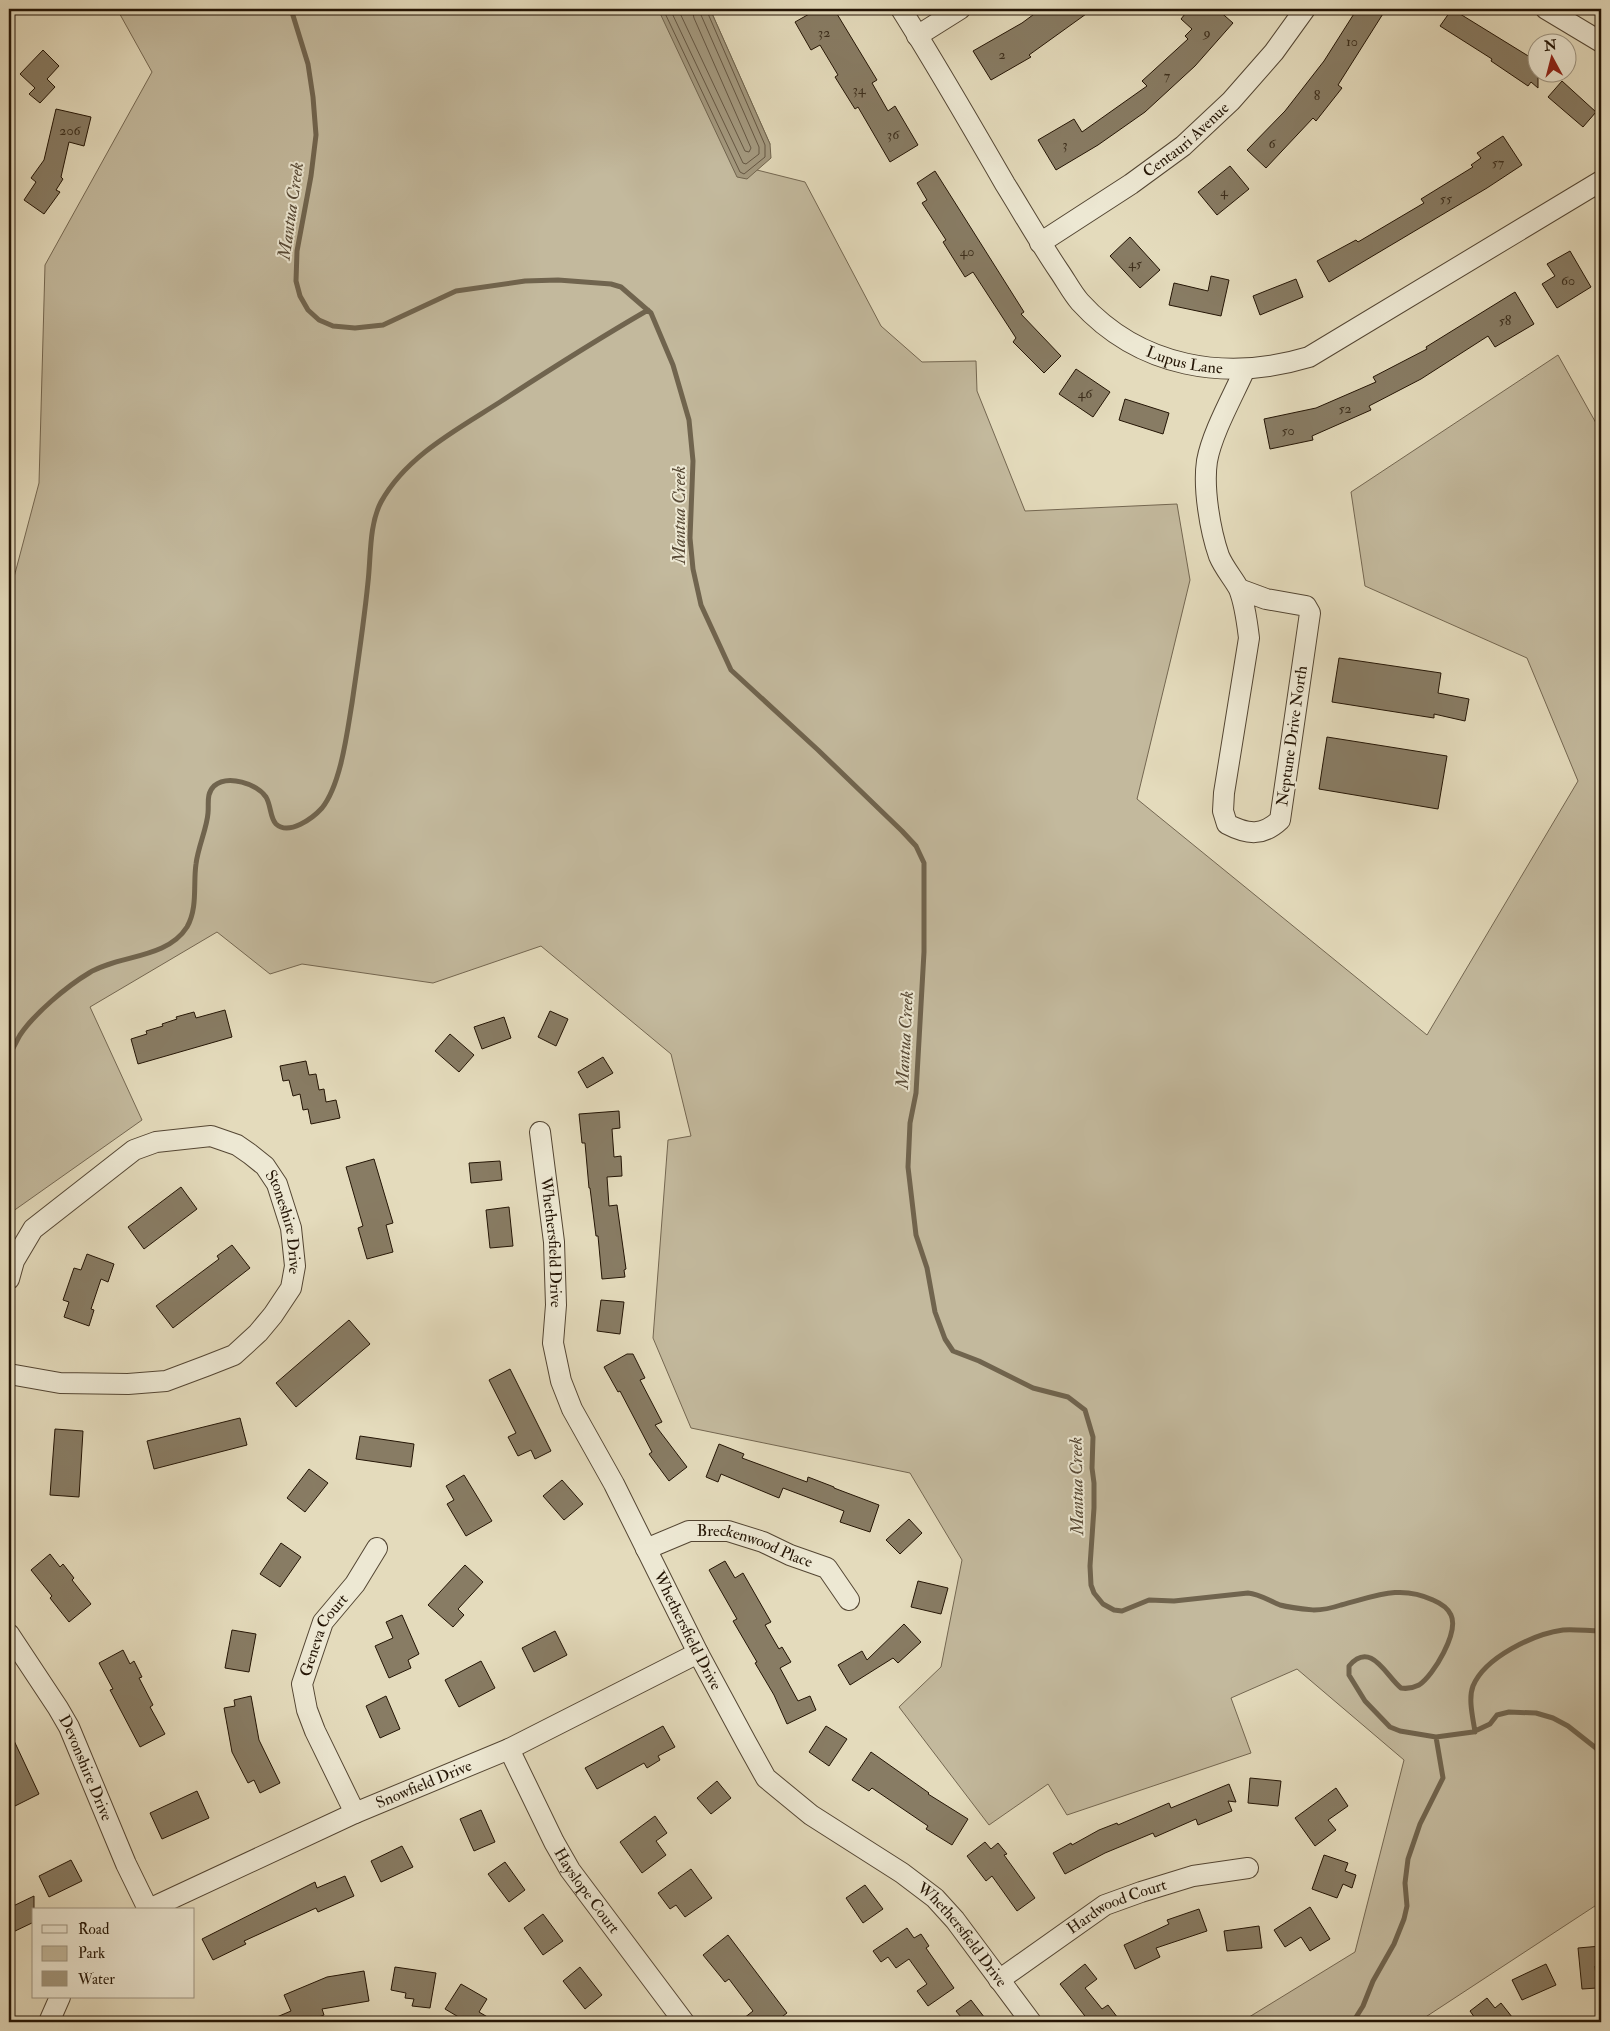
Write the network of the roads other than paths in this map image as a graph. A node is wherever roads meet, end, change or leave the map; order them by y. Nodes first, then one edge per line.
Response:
1 (901, 9) edge
2 (960, 9) edge
3 (1305, 9) edge
4 (1546, 9) edge
5 (918, 36) junction
6 (1601, 42) edge
7 (1601, 181) edge
8 (1040, 243) junction
9 (1245, 369) junction
10 (1239, 589) junction
11 (540, 1132) dead end
12 (9, 1279) edge
13 (9, 1374) edge
14 (377, 1548) dead end
15 (646, 1549) junction
16 (849, 1600) dead end
17 (9, 1634) edge
18 (698, 1653) junction
19 (509, 1749) junction
20 (355, 1813) junction
21 (1248, 1868) dead end
22 (147, 1908) edge
23 (152, 1908) edge
24 (999, 1980) junction
25 (60, 1998) edge
26 (49, 2022) edge
27 (684, 2022) edge
28 (1031, 2022) edge

1 - 5 street, Lupus Lane
2 - 5 street
3 - 8 street, Centauri Avenue
4 - 6 street
5 - 8 street, Lupus Lane
7 - 9 street, Lupus Lane
8 - 9 street, Lupus Lane
9 - 10 street, Neptune Drive North
10 - 10 street, Neptune Drive North
11 - 15 street, Whethersfield Drive
12 - 13 street, Stoneshire Drive
14 - 20 street, Geneva Court
15 - 16 street, Breckenwood Place
15 - 18 street, Whethersfield Drive
17 - 22 street, Devonshire Drive
18 - 19 street, Snowfield Drive
18 - 24 street, Whethersfield Drive
19 - 20 street, Snowfield Drive
19 - 27 street, Hayslope Court
20 - 23 street, Snowfield Drive
21 - 24 street, Hardwood Court
24 - 28 street, Whethersfield Drive
25 - 26 street

